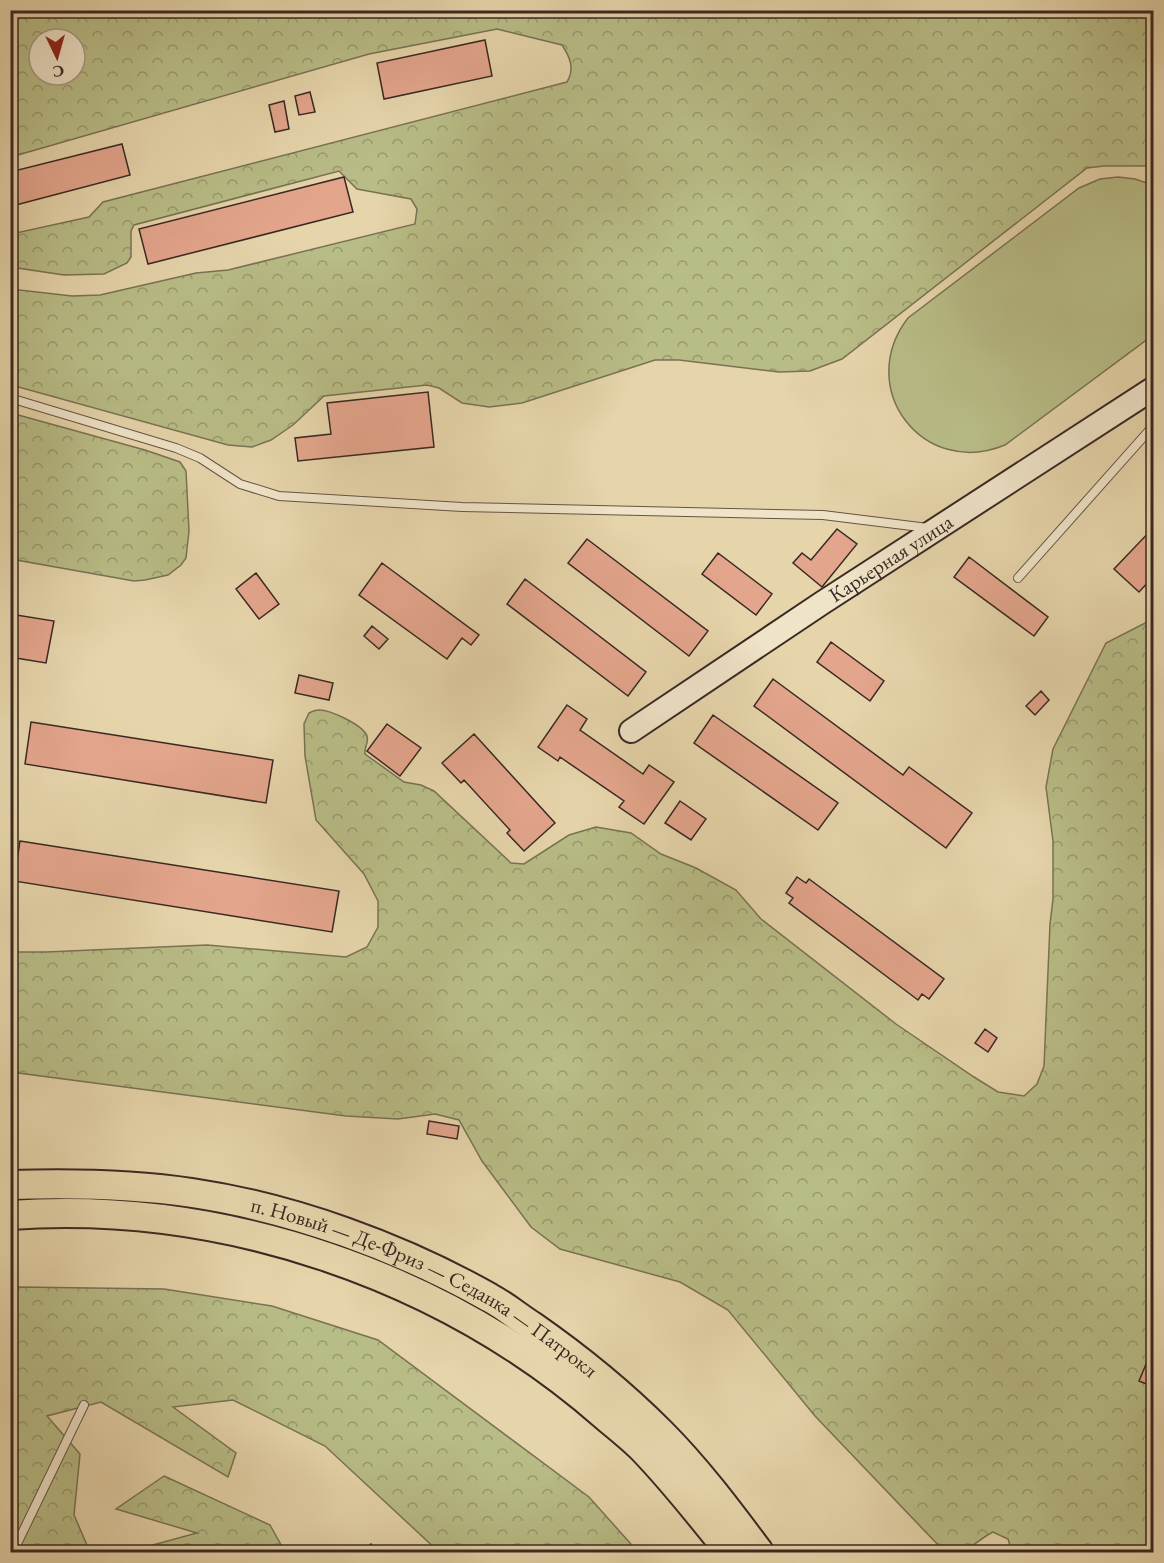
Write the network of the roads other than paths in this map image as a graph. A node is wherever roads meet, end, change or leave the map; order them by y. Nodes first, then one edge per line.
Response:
1 (1154, 388) edge
2 (10, 398) edge
3 (1154, 425) edge
4 (937, 529) junction
5 (1018, 578) dead end
6 (631, 730) dead end
7 (10, 1185) edge
8 (10, 1215) edge
9 (84, 1405) dead end
10 (13, 1552) edge
11 (730, 1552) edge
12 (759, 1552) edge

1 - 4 street, Карьерная улица
2 - 4 lane
3 - 5 lane
4 - 6 street, Карьерная улица
7 - 12 highway, п. Новый — Де-Фриз — Седанка — Патрокл
8 - 11 highway, п. Новый — Де-Фриз — Седанка — Патрокл
9 - 10 lane

